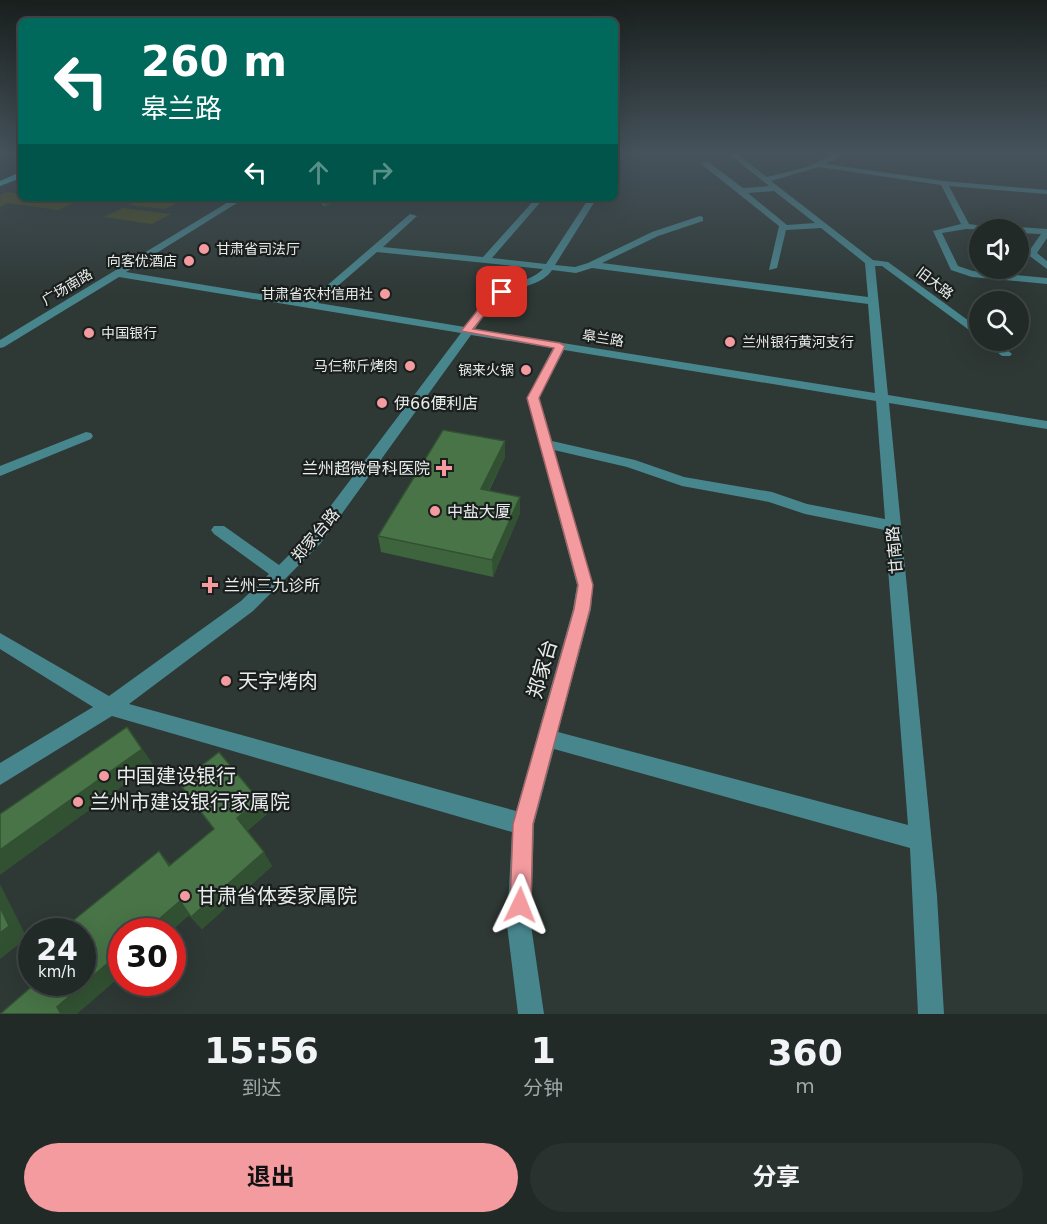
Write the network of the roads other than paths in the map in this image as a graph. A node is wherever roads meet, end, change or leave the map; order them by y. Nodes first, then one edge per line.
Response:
1 (753, 200) edge
2 (791, 200) edge
3 (953, 200) edge
4 (236, 201) edge
5 (537, 201) edge
6 (591, 201) edge
7 (413, 216) dead end
8 (700, 219) dead end
9 (822, 225) junction
10 (966, 226) junction
11 (969, 226) edge
12 (782, 228) junction
13 (1029, 231) edge
14 (1047, 232) edge
15 (375, 249) junction
16 (484, 262) junction
17 (870, 262) junction
18 (591, 265) junction
19 (1047, 266) edge
20 (550, 267) junction
21 (772, 268) dead end
22 (119, 274) junction
23 (1047, 281) edge
24 (873, 301) junction
25 (310, 305) junction
26 (969, 327) edge
27 (466, 331) junction
28 (0, 345) edge
29 (560, 346) junction
30 (1002, 351) edge
31 (1006, 354) dead end
32 (880, 398) junction
33 (1047, 425) edge
34 (86, 436) dead end
35 (545, 444) junction
36 (0, 471) edge
37 (892, 526) junction
38 (219, 530) dead end
39 (281, 573) junction
40 (0, 640) edge
41 (110, 707) junction
42 (546, 738) junction
43 (0, 775) edge
44 (523, 824) junction
45 (920, 840) junction
46 (531, 1014) edge
47 (931, 1014) edge

1 - 12 street
2 - 9 street
3 - 10 street
4 - 22 street, 广场南路
5 - 16 street
6 - 20 street
7 - 15 street
8 - 18 street
9 - 12 street
9 - 17 street
10 - 11 street
10 - 23 street
12 - 21 street
13 - 14 street
14 - 19 street
15 - 16 street
15 - 25 street
16 - 20 street
17 - 24 street, 甘南路
17 - 26 street, 旧大路
18 - 20 street
18 - 24 street
20 - 27 street, 郑家台路
22 - 25 street, 皋兰路
22 - 28 street, 广场南路
24 - 32 street, 甘南路
25 - 27 street, 皋兰路
27 - 29 street, 皋兰路
27 - 39 street, 郑家台路
29 - 32 street, 皋兰路
29 - 35 street, 郑家台
30 - 31 street
32 - 33 street, 皋兰路
32 - 37 street, 甘南路
34 - 36 street
35 - 37 street
35 - 42 street, 郑家台
37 - 45 street, 甘南路
38 - 39 street
39 - 41 street, 郑家台路
40 - 41 street
41 - 43 street, 郑家台路
41 - 44 street
42 - 44 street, 郑家台
42 - 45 street
44 - 46 street, 郑家台
45 - 47 street, 甘南路

